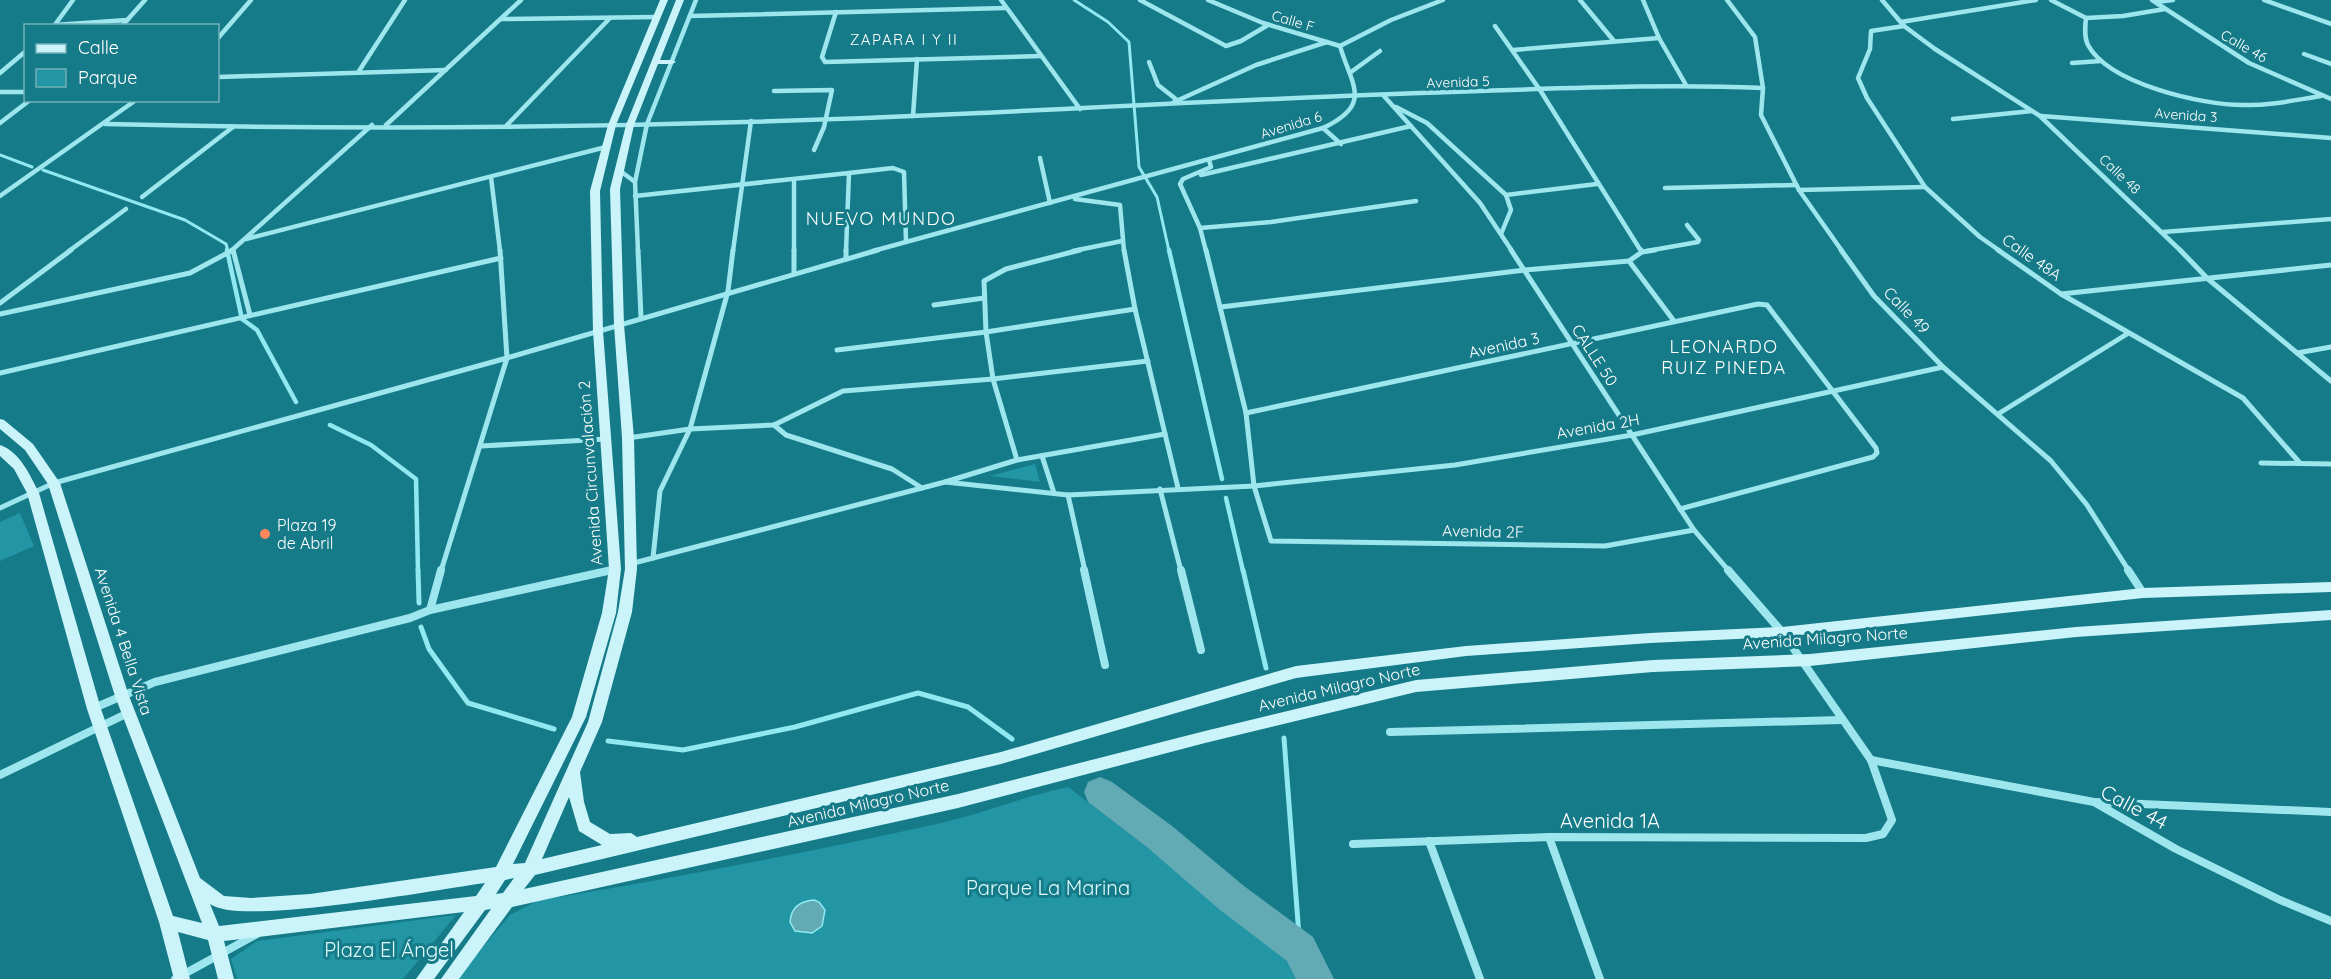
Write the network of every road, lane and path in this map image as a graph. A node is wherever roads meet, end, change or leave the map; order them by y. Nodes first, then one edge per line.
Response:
1 (73, 0) edge
2 (145, 0) edge
3 (251, 0) edge
4 (405, 0) edge
5 (521, 0) edge
6 (664, 0) edge
7 (680, 0) edge
8 (696, 0) edge
9 (1001, 0) edge
10 (1140, 0) edge
11 (1208, 0) edge
12 (1436, 0) edge
13 (1443, 0) edge
14 (1580, 0) edge
15 (1642, 0) edge
16 (1727, 0) edge
17 (1882, 0) edge
18 (2036, 0) edge
19 (2051, 0) edge
20 (2173, 0) edge
21 (2264, 0) edge
22 (2153, 1) edge
23 (1431, 4) junction
24 (1006, 8) junction
25 (2166, 9) junction
26 (836, 12) junction
27 (690, 16) junction
28 (656, 17) junction
29 (610, 18) junction
30 (2086, 18) junction
31 (501, 19) junction
32 (127, 20) junction
33 (56, 24) edge
34 (69, 24) edge
35 (124, 24) edge
36 (1902, 24) junction
37 (2331, 24) edge
38 (1268, 25) junction
39 (1496, 26) dead end
40 (219, 37) edge
41 (1659, 38) junction
42 (1614, 41) junction
43 (1327, 42) junction
44 (1340, 46) junction
45 (1513, 50) junction
46 (1380, 51) dead end
47 (24, 53) edge
48 (2304, 54) dead end
49 (1041, 56) junction
50 (917, 59) junction
51 (2101, 61) junction
52 (655, 62) junction
53 (672, 62) junction
54 (1149, 62) dead end
55 (2072, 63) dead end
56 (2331, 64) edge
57 (446, 69) junction
58 (359, 71) junction
59 (1351, 72) junction
60 (0, 73) edge
61 (219, 76) edge
62 (1686, 85) junction
63 (1762, 88) junction
64 (1540, 90) junction
65 (774, 91) dead end
66 (0, 92) edge
67 (24, 92) edge
68 (1383, 94) junction
69 (1356, 95) junction
70 (2321, 96) junction
71 (2331, 99) edge
72 (1177, 100) junction
73 (27, 102) edge
74 (133, 102) edge
75 (1171, 104) junction
76 (1393, 106) junction
77 (1080, 109) junction
78 (2032, 111) junction
79 (913, 116) junction
80 (2040, 116) junction
81 (826, 118) junction
82 (1953, 119) dead end
83 (751, 121) junction
84 (0, 123) edge
85 (105, 124) junction
86 (646, 124) junction
87 (372, 125) junction
88 (386, 125) junction
89 (507, 125) junction
90 (612, 125) junction
91 (630, 125) junction
92 (1412, 126) junction
93 (233, 127) junction
94 (1323, 128) junction
95 (2331, 138) edge
96 (1341, 144) junction
97 (606, 147) junction
98 (814, 150) dead end
99 (1040, 158) dead end
100 (1209, 160) junction
101 (619, 170) junction
102 (849, 173) junction
103 (491, 177) junction
104 (1183, 178) junction
105 (794, 180) junction
106 (635, 182) junction
107 (1597, 184) junction
108 (740, 186) junction
109 (1924, 187) junction
110 (1665, 188) dead end
111 (1797, 188) junction
112 (1506, 195) junction
113 (0, 196) edge
114 (142, 196) dead end
115 (635, 196) junction
116 (1070, 199) junction
117 (1416, 201) dead end
118 (1050, 203) junction
119 (126, 209) dead end
120 (2331, 219) edge
121 (1687, 225) dead end
122 (1200, 228) junction
123 (2163, 231) junction
124 (1501, 234) junction
125 (244, 240) junction
126 (1122, 241) junction
127 (906, 242) junction
128 (233, 249) junction
129 (1642, 252) junction
130 (501, 258) junction
131 (846, 259) junction
132 (1629, 261) junction
133 (2331, 266) edge
134 (1525, 270) junction
135 (794, 273) junction
136 (2208, 279) junction
137 (728, 291) junction
138 (2061, 294) junction
139 (984, 298) junction
140 (0, 303) edge
141 (933, 305) dead end
142 (1221, 307) junction
143 (1135, 309) junction
144 (0, 314) edge
145 (250, 315) junction
146 (641, 317) junction
147 (1674, 321) junction
148 (619, 325) junction
149 (598, 331) junction
150 (986, 332) junction
151 (2127, 334) junction
152 (1571, 345) junction
153 (2331, 347) edge
154 (837, 350) dead end
155 (2297, 353) junction
156 (507, 358) junction
157 (1148, 361) junction
158 (1943, 367) junction
159 (0, 373) edge
160 (993, 379) junction
161 (2331, 381) edge
162 (1830, 390) junction
163 (1246, 414) junction
164 (1998, 414) junction
165 (0, 423) edge
166 (774, 425) junction
167 (690, 429) junction
168 (1165, 434) junction
169 (1632, 435) junction
170 (628, 438) junction
171 (606, 439) junction
172 (481, 446) junction
173 (0, 449) edge
174 (1042, 456) junction
175 (1017, 460) junction
176 (2299, 462) junction
177 (2261, 463) dead end
178 (2331, 464) edge
179 (945, 482) junction
180 (54, 483) junction
181 (1254, 486) junction
182 (922, 488) junction
183 (1178, 488) junction
184 (1160, 489) junction
185 (33, 493) junction
186 (1054, 493) junction
187 (1068, 495) junction
188 (0, 508) edge
189 (1680, 509) junction
190 (1694, 530) junction
191 (652, 558) junction
192 (630, 564) junction
193 (615, 569) junction
194 (2331, 587) edge
195 (2143, 593) junction
196 (430, 610) junction
197 (2331, 615) edge
198 (1782, 632) junction
199 (1201, 650) dead end
200 (1799, 660) junction
201 (1105, 665) dead end
202 (122, 696) junction
203 (94, 709) junction
204 (128, 713) junction
205 (1841, 720) junction
206 (100, 726) junction
207 (1390, 732) dead end
208 (1871, 760) junction
209 (573, 771) junction
210 (0, 775) edge
211 (2094, 802) junction
212 (2331, 812) edge
213 (1550, 837) junction
214 (1866, 838) joint
215 (656, 840) junction
216 (1429, 841) junction
217 (1353, 844) dead end
218 (530, 869) junction
219 (501, 872) junction
220 (196, 884) junction
221 (508, 900) junction
222 (482, 903) junction
223 (2331, 921) edge
224 (167, 922) junction
225 (265, 930) junction
226 (214, 934) junction
227 (220, 955) junction
228 (179, 978) edge
229 (226, 979) edge
230 (424, 979) edge
231 (449, 979) edge
232 (1480, 979) edge
233 (1600, 979) edge

1 - 33 street
2 - 32 street
3 - 40 street
4 - 58 street
5 - 31 street
6 - 28 main road, Avenida Circunvalación 2
7 - 52 main road, Avenida Circunvalación 2
8 - 27 street
9 - 24 street
10 - 38 street
11 - 38 street, Calle F
12 - 23 street
13 - 23 street
14 - 42 street
15 - 41 street
16 - 63 street, Calle 49
17 - 36 street, Calle 48
18 - 36 street
19 - 30 street
20 - 22 street
21 - 37 street
22 - 25 street, Calle 46
23 - 44 street
24 - 26 street
24 - 49 street
25 - 30 street
25 - 70 street, Calle 46
26 - 27 street
26 - 50 street
27 - 53 street
28 - 29 street
28 - 90 main road, Avenida Circunvalación 2
29 - 31 street
29 - 89 street
30 - 51 street
31 - 57 street
32 - 34 street
32 - 35 street
36 - 78 street, Calle 48
36 - 109 street, Calle 48A
38 - 43 street, Calle F
39 - 45 street
41 - 42 street
41 - 62 street
42 - 45 street
43 - 44 street, Calle F
43 - 72 street
44 - 59 street
45 - 64 street
46 - 59 street
47 - 60 street
48 - 56 street
49 - 50 street
49 - 77 street
50 - 79 street
51 - 55 street
51 - 70 street
52 - 53 main road
52 - 91 main road, Avenida Circunvalación 2
53 - 86 street
54 - 72 street
57 - 58 street
57 - 88 street
58 - 61 street
59 - 69 street
62 - 63 street, Avenida 5
62 - 64 street, Avenida 5
63 - 111 street, Calle 49
64 - 68 street, Avenida 5
64 - 107 street
65 - 81 street
66 - 67 street
68 - 69 street, Avenida 5
68 - 76 street, CALLE 50
69 - 75 street, Avenida 5
69 - 94 street, Avenida 6
70 - 71 street, Calle 46
72 - 75 street
73 - 84 street
74 - 85 street
75 - 77 street, Avenida 5
76 - 92 street, CALLE 50
76 - 112 street
77 - 79 street, Avenida 5
78 - 80 street, Calle 48
78 - 82 street
79 - 81 street, Avenida 5
80 - 95 street, Avenida 3
80 - 123 street, Calle 48
81 - 83 street, Avenida 5
81 - 98 street
83 - 86 street, Avenida 5
83 - 108 street
85 - 93 street, Avenida 5
85 - 113 street
86 - 91 street, Avenida 5
86 - 106 street
87 - 88 street, Avenida 5
87 - 93 street, Avenida 5
87 - 125 street
88 - 89 street, Avenida 5
89 - 90 street, Avenida 5
90 - 91 street, Avenida 5
90 - 97 main road, Avenida Circunvalación 2
91 - 101 main road, Avenida Circunvalación 2
92 - 96 street
92 - 124 street, CALLE 50
93 - 114 street
94 - 96 street
94 - 100 street, Avenida 6
96 - 104 street
97 - 103 street
97 - 149 main road, Avenida Circunvalación 2
99 - 118 street
100 - 104 street
100 - 116 street, Avenida 6
101 - 106 street
101 - 148 main road, Avenida Circunvalación 2
102 - 105 street
102 - 127 street
102 - 131 street
103 - 125 street
103 - 130 street
104 - 122 street
105 - 108 street
105 - 135 street
106 - 115 street
107 - 112 street
107 - 129 street
108 - 115 street
108 - 137 street
109 - 111 street
109 - 138 street, Calle 48A
110 - 111 street
111 - 158 street, Calle 49
112 - 124 street
115 - 146 street
116 - 118 street
116 - 126 street
117 - 122 street
118 - 127 street
119 - 140 street
120 - 123 street
121 - 129 street
122 - 142 street
123 - 136 street, Calle 48
124 - 134 street, CALLE 50
125 - 128 street
126 - 139 street
126 - 143 street
127 - 131 street
128 - 144 street
128 - 145 street
129 - 132 street
130 - 145 street
130 - 156 street
131 - 135 street
132 - 134 street
132 - 147 street
133 - 136 street
134 - 142 street
134 - 152 street, CALLE 50
135 - 137 street
136 - 138 street
136 - 155 street, Calle 48
137 - 146 street
137 - 167 street
138 - 151 street, Calle 48A
139 - 141 street
139 - 150 street
142 - 163 street
143 - 150 street
143 - 157 street
145 - 159 street
146 - 148 street
147 - 152 street, Avenida 3
147 - 162 street, Avenida 3
148 - 149 street
148 - 170 main road, Avenida Circunvalación 2
149 - 156 street
149 - 171 main road, Avenida Circunvalación 2
150 - 154 street
150 - 160 street
151 - 164 street
151 - 176 street, Calle 48A
152 - 163 street, Avenida 3
152 - 169 street, CALLE 50
153 - 155 street
155 - 161 street, Calle 48
156 - 172 street
156 - 180 street
157 - 160 street
157 - 168 street
158 - 162 street, Avenida 2H
158 - 164 street, Calle 49
160 - 166 street
160 - 175 street
162 - 169 street, Avenida 2H
162 - 189 street
163 - 181 street
164 - 195 street, Calle 49
165 - 180 main road, Avenida 4 Bella Vista
166 - 167 street
166 - 182 street
167 - 170 street
167 - 191 street
168 - 174 street
168 - 183 street
169 - 181 street, Avenida 2H
169 - 189 street, CALLE 50
170 - 192 main road, Avenida Circunvalación 2
171 - 172 street
171 - 193 main road, Avenida Circunvalación 2
172 - 196 street
173 - 185 main road
174 - 175 street
174 - 186 street
175 - 179 street
176 - 177 street
176 - 178 street
179 - 182 street
179 - 186 street, Avenida 2H
180 - 185 street
180 - 202 main road, Avenida 4 Bella Vista
181 - 183 street, Avenida 2H
181 - 190 street, Avenida 2F
182 - 191 street
183 - 184 street, Avenida 2H
184 - 187 street, Avenida 2H
184 - 199 street
185 - 188 street
185 - 203 main road
186 - 187 street, Avenida 2H
187 - 201 street
189 - 190 street, CALLE 50
190 - 198 street, CALLE 50
191 - 192 street
192 - 209 main road, Avenida Circunvalación 2
193 - 196 street
193 - 219 main road, Avenida Circunvalación 2
194 - 195 main road, Avenida Milagro Norte
195 - 198 main road, Avenida Milagro Norte
196 - 202 street
197 - 200 main road, Avenida Milagro Norte
198 - 200 street, CALLE 50
198 - 215 main road, Avenida Milagro Norte
200 - 205 street, CALLE 50
200 - 221 main road, Avenida Milagro Norte
202 - 203 street
202 - 204 main road, Avenida 4 Bella Vista
203 - 206 main road
204 - 206 street
204 - 220 main road, Avenida 4 Bella Vista
205 - 207 street
205 - 208 street, CALLE 50
206 - 210 street
206 - 224 main road
208 - 211 street, Calle 44
208 - 214 street, CALLE 50
209 - 215 main road
209 - 218 main road, Avenida Circunvalación 2
211 - 212 street
211 - 223 street, Calle 44
213 - 214 street, Avenida 1A
213 - 216 street, Avenida 1A
213 - 233 street
215 - 218 main road, Avenida Milagro Norte
216 - 217 street, Avenida 1A
216 - 232 street
218 - 219 main road, Avenida Milagro Norte
218 - 221 main road, Avenida Circunvalación 2
219 - 220 main road
219 - 222 main road, Avenida Circunvalación 2
220 - 226 main road, Avenida 4 Bella Vista
221 - 222 main road, Avenida Milagro Norte
221 - 231 main road, Avenida Circunvalación 2
222 - 225 main road
222 - 230 main road, Avenida Circunvalación 2
224 - 226 main road
224 - 228 main road
225 - 226 main road
225 - 227 street
226 - 227 main road, Avenida 4 Bella Vista
227 - 228 street
227 - 229 main road, Avenida 4 Bella Vista

